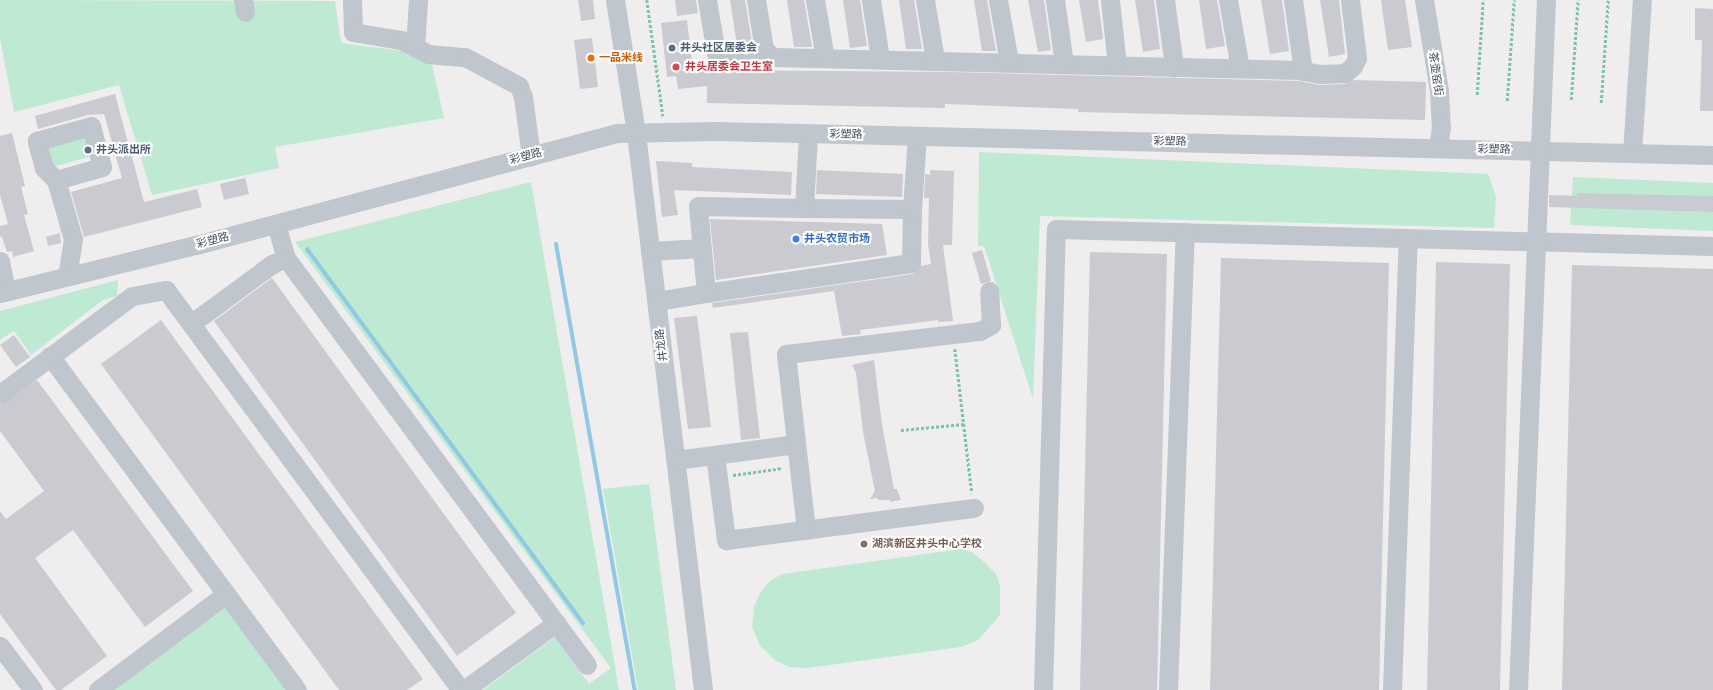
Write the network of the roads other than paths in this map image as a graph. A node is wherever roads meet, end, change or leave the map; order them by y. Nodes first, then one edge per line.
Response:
1 (352, 0) edge
2 (418, 0) edge
3 (615, 0) edge
4 (708, 0) edge
5 (756, 0) edge
6 (815, 0) edge
7 (871, 0) edge
8 (925, 0) edge
9 (998, 0) edge
10 (1055, 0) edge
11 (1110, 0) edge
12 (1165, 0) edge
13 (1228, 0) edge
14 (1293, 0) edge
15 (1350, 0) edge
16 (1424, 0) edge
17 (1546, 0) edge
18 (1642, 0) edge
19 (414, 47) junction
20 (767, 53) junction
21 (825, 58) junction
22 (880, 59) junction
23 (935, 60) junction
24 (1009, 62) junction
25 (1064, 64) junction
26 (1117, 65) junction
27 (1174, 66) junction
28 (1240, 68) junction
29 (1304, 71) junction
30 (636, 133) junction
31 (808, 134) junction
32 (917, 136) junction
33 (1438, 148) junction
34 (1539, 151) junction
35 (1632, 153) junction
36 (1713, 155) edge
37 (531, 156) junction
38 (56, 180) dead end
39 (804, 208) junction
40 (912, 209) junction
41 (276, 224) junction
42 (1185, 232) junction
43 (1408, 238) junction
44 (1536, 241) junction
45 (1713, 246) edge
46 (702, 248) junction
47 (650, 251) junction
48 (286, 258) junction
49 (0, 261) edge
50 (67, 276) junction
51 (989, 290) dead end
52 (3, 292) edge
53 (706, 293) junction
54 (656, 301) junction
55 (192, 324) junction
56 (50, 356) junction
57 (0, 394) edge
58 (796, 444) junction
59 (715, 455) junction
60 (676, 460) junction
61 (974, 508) road end
62 (806, 530) junction
63 (226, 594) junction
64 (556, 623) junction
65 (0, 646) edge
66 (587, 665) dead end
67 (33, 690) edge
68 (98, 690) edge
69 (297, 690) edge
70 (462, 690) edge
71 (703, 690) edge
72 (1043, 690) edge
73 (1168, 690) edge
74 (1392, 690) edge
75 (1518, 690) edge

1 - 19 street
2 - 19 street
3 - 30 street, 井龙路
4 - 20 street
5 - 20 street
6 - 21 street
7 - 22 street
8 - 23 street
9 - 24 street
10 - 25 street
11 - 26 street
12 - 27 street
13 - 28 street
14 - 29 street
15 - 29 street
16 - 33 street, 茶壶窑街
17 - 34 street
18 - 35 street
19 - 37 street
20 - 21 street
21 - 22 street
22 - 23 street
23 - 24 street
24 - 25 street
25 - 26 street
26 - 27 street
27 - 28 street
28 - 29 street
30 - 31 street, 彩塑路
30 - 37 street, 彩塑路
30 - 47 street, 井龙路
31 - 32 street, 彩塑路
31 - 39 street
32 - 33 street, 彩塑路
32 - 40 street
33 - 34 street, 彩塑路
34 - 35 street, 彩塑路
34 - 44 street
35 - 36 street, 彩塑路
37 - 41 street, 彩塑路
38 - 50 street
39 - 40 street
39 - 46 street
40 - 53 street
41 - 48 street
41 - 50 street, 彩塑路
42 - 43 street
42 - 72 street
42 - 73 street
43 - 44 street
43 - 74 street
44 - 45 street
44 - 75 street
46 - 47 street
46 - 53 street
47 - 54 street, 井龙路
48 - 55 street
48 - 64 street
49 - 52 street
50 - 52 street, 彩塑路
51 - 58 street
53 - 54 street
54 - 60 street, 井龙路
55 - 56 street
55 - 70 street
56 - 57 street
56 - 63 street
58 - 59 street
58 - 62 street
59 - 60 street
59 - 62 street
60 - 71 street, 井龙路
61 - 62 street
63 - 68 street
63 - 69 street
64 - 66 street
64 - 70 street
65 - 67 street

